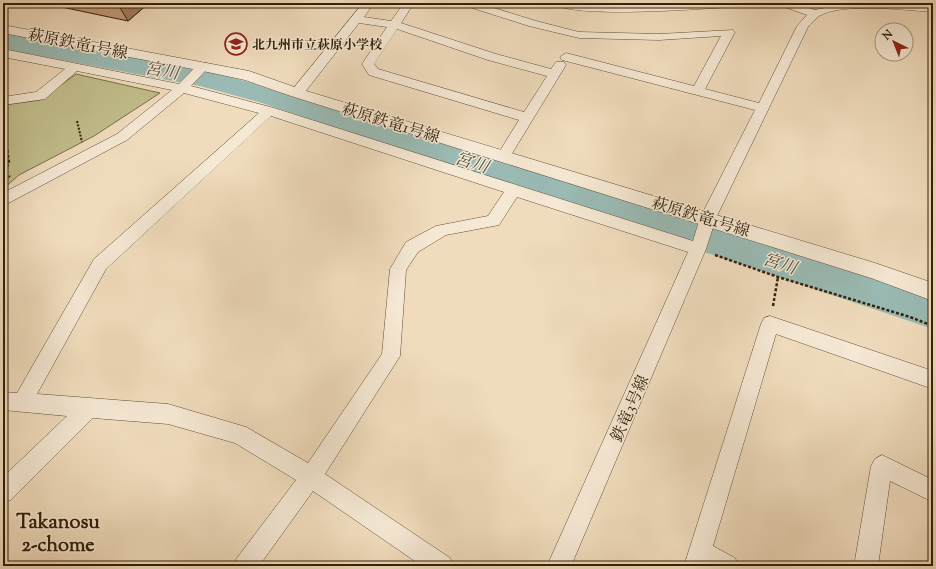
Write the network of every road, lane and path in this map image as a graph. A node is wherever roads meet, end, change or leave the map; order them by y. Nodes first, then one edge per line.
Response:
1 (369, 3) edge
2 (409, 3) edge
3 (467, 3) edge
4 (558, 3) edge
5 (741, 3) edge
6 (783, 3) edge
7 (723, 4) junction
8 (933, 9) edge
9 (816, 14) junction
10 (590, 15) junction
11 (357, 19) junction
12 (730, 23) junction
13 (395, 25) junction
14 (3, 29) edge
15 (579, 35) junction
16 (3, 53) edge
17 (566, 57) junction
18 (73, 68) junction
19 (554, 74) junction
20 (193, 77) junction
21 (698, 90) junction
22 (297, 93) junction
23 (3, 101) edge
24 (763, 108) junction
25 (269, 111) junction
26 (528, 118) junction
27 (77, 121) dead end
28 (3, 148) edge
29 (91, 153) junction
30 (503, 157) junction
31 (14, 180) dead end
32 (514, 190) junction
33 (3, 200) edge
34 (708, 218) junction
35 (698, 249) junction
36 (778, 277) junction
37 (933, 292) edge
38 (770, 324) junction
39 (933, 326) edge
40 (933, 380) edge
41 (12, 401) edge
42 (89, 408) junction
43 (311, 477) junction
44 (933, 491) edge
45 (3, 492) edge
46 (698, 559) edge
47 (245, 566) edge
48 (442, 566) edge
49 (559, 566) edge
50 (727, 566) edge
51 (866, 566) edge

1 - 11 street
2 - 13 street
3 - 15 street
4 - 10 street
5 - 7 street
6 - 9 street
7 - 10 street
7 - 12 street
8 - 9 street
9 - 24 street, 鉄竜3号線
10 - 15 street
11 - 13 street
11 - 22 street
12 - 15 street
12 - 21 street
13 - 19 street
13 - 26 street
14 - 20 street, 萩原鉄竜1号線
15 - 17 street
16 - 18 street
17 - 19 street
17 - 21 street
18 - 20 street
18 - 23 street
19 - 26 street
20 - 22 street, 萩原鉄竜1号線
20 - 25 street
20 - 29 street
21 - 24 street
22 - 30 street, 萩原鉄竜1号線
24 - 34 street, 鉄竜3号線
25 - 32 street
25 - 41 street
26 - 30 street
27 - 29 path
28 - 31 path
29 - 33 street
30 - 34 street, 萩原鉄竜1号線
32 - 35 street
32 - 43 street
34 - 35 street, 鉄竜3号線
34 - 37 street, 萩原鉄竜1号線
35 - 36 path
35 - 49 street, 鉄竜3号線
36 - 38 path
36 - 39 path
38 - 40 street
38 - 46 street
41 - 42 street
42 - 43 street
42 - 45 street
43 - 47 street
43 - 48 street
44 - 51 street
46 - 50 street

